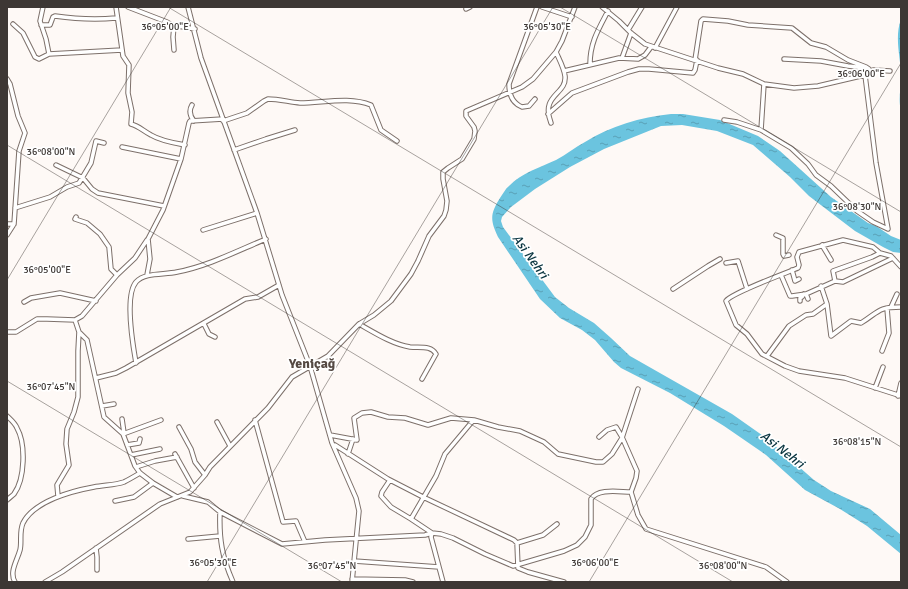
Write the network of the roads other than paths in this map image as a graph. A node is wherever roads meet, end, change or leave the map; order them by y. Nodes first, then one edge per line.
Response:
1 (43, 7) edge
2 (116, 7) edge
3 (128, 7) edge
4 (188, 7) edge
5 (470, 7) edge
6 (537, 7) edge
7 (542, 7) edge
8 (575, 7) edge
9 (602, 7) edge
10 (642, 7) edge
11 (677, 7) edge
12 (466, 9) dead end
13 (608, 11) junction
14 (572, 17) junction
15 (116, 18) junction
16 (13, 24) dead end
17 (41, 25) junction
18 (174, 26) junction
19 (195, 29) junction
20 (630, 32) junction
21 (653, 47) junction
22 (122, 50) junction
23 (174, 50) dead end
24 (556, 52) junction
25 (49, 54) junction
26 (622, 58) junction
27 (784, 59) dead end
28 (696, 60) junction
29 (590, 64) junction
30 (869, 70) junction
31 (564, 71) junction
32 (890, 71) dead end
33 (865, 75) junction
34 (7, 79) edge
35 (764, 84) junction
36 (509, 93) junction
37 (535, 98) dead end
38 (192, 105) dead end
39 (548, 114) junction
40 (223, 120) junction
41 (724, 120) dead end
42 (194, 121) junction
43 (551, 123) dead end
44 (295, 130) dead end
45 (761, 130) junction
46 (397, 141) dead end
47 (104, 143) dead end
48 (185, 145) junction
49 (122, 147) dead end
50 (234, 150) junction
51 (181, 159) junction
52 (56, 165) dead end
53 (82, 178) junction
54 (164, 206) junction
55 (15, 208) junction
56 (257, 213) junction
57 (76, 217) dead end
58 (7, 224) edge
59 (14, 224) junction
60 (203, 230) dead end
61 (7, 235) edge
62 (776, 235) dead end
63 (148, 239) junction
64 (266, 239) junction
65 (822, 245) junction
66 (880, 253) junction
67 (789, 255) dead end
68 (893, 258) junction
69 (720, 259) dead end
70 (832, 260) dead end
71 (726, 263) dead end
72 (901, 267) edge
73 (792, 270) junction
74 (117, 275) junction
75 (147, 275) junction
76 (781, 275) junction
77 (800, 279) dead end
78 (835, 281) junction
79 (279, 285) junction
80 (822, 286) junction
81 (673, 289) dead end
82 (747, 289) junction
83 (805, 294) junction
84 (897, 294) dead end
85 (808, 300) dead end
86 (800, 301) dead end
87 (24, 302) dead end
88 (96, 302) junction
89 (827, 304) junction
90 (889, 308) junction
91 (901, 308) edge
92 (76, 320) junction
93 (204, 324) junction
94 (359, 324) junction
95 (7, 332) edge
96 (79, 332) junction
97 (215, 337) dead end
98 (882, 351) dead end
99 (767, 356) junction
100 (136, 363) junction
101 (310, 366) junction
102 (801, 366) dead end
103 (883, 367) dead end
104 (800, 371) junction
105 (96, 378) junction
106 (422, 379) dead end
107 (901, 383) edge
108 (875, 388) junction
109 (638, 389) dead end
110 (899, 396) edge
111 (114, 404) dead end
112 (102, 406) junction
113 (7, 416) edge
114 (122, 419) dead end
115 (161, 420) dead end
116 (255, 420) junction
117 (474, 420) junction
118 (216, 422) dead end
119 (179, 427) dead end
120 (123, 434) junction
121 (330, 435) junction
122 (622, 436) junction
123 (599, 437) dead end
124 (353, 439) junction
125 (140, 440) dead end
126 (127, 445) junction
127 (334, 445) junction
128 (230, 446) junction
129 (160, 449) dead end
130 (348, 454) junction
131 (131, 455) junction
132 (136, 467) junction
133 (140, 473) junction
134 (206, 475) junction
135 (390, 480) junction
136 (153, 483) junction
137 (194, 488) junction
138 (631, 492) junction
139 (58, 496) junction
140 (183, 496) junction
141 (177, 497) junction
142 (423, 497) junction
143 (7, 500) edge
144 (115, 501) dead end
145 (220, 512) junction
146 (411, 520) junction
147 (557, 524) dead end
148 (432, 533) junction
149 (220, 536) junction
150 (188, 538) dead end
151 (355, 539) junction
152 (305, 542) junction
153 (517, 543) junction
154 (96, 548) junction
155 (354, 561) junction
156 (518, 564) junction
157 (439, 567) junction
158 (97, 570) dead end
159 (352, 580) edge
160 (15, 582) edge
161 (45, 582) edge
162 (232, 582) edge
163 (413, 582) edge
164 (443, 582) edge
165 (564, 582) edge
166 (787, 582) edge

1 - 17 street
2 - 15 street
3 - 18 street
4 - 19 street
5 - 12 street
6 - 36 street
7 - 14 street
8 - 14 street
9 - 13 street
10 - 20 street
11 - 21 street
13 - 20 street
13 - 29 street
14 - 24 street
15 - 17 street
15 - 22 street
16 - 25 street
17 - 25 street
18 - 19 street
18 - 23 street
19 - 40 street
20 - 21 street
20 - 26 street
21 - 26 street
21 - 28 street
22 - 25 street
22 - 48 street
24 - 31 street
24 - 36 street
26 - 29 street
27 - 30 street
28 - 30 street
28 - 35 street
28 - 39 street
29 - 31 street
30 - 32 street
30 - 33 street
31 - 39 street
33 - 35 street
33 - 45 street
34 - 55 street
35 - 45 street
36 - 37 street
36 - 94 street
38 - 42 street
39 - 43 street
40 - 42 street
40 - 46 street
40 - 50 street
41 - 45 street
42 - 48 street
44 - 50 street
47 - 53 street
48 - 51 street
49 - 51 street
50 - 56 street
51 - 54 street
52 - 53 street
53 - 54 street
53 - 55 street
54 - 63 street
55 - 59 street
56 - 60 street
56 - 64 street
57 - 74 street
58 - 59 street
59 - 61 street
62 - 67 street
63 - 74 street
63 - 75 street
64 - 75 street
64 - 79 street
65 - 66 street
65 - 70 street
65 - 73 street
66 - 68 street
66 - 78 street
68 - 72 street
68 - 78 street
69 - 81 street
71 - 82 street
73 - 76 street
73 - 77 street
74 - 88 street
75 - 100 street
76 - 82 street
76 - 83 street
78 - 80 street
79 - 93 street
79 - 101 street
80 - 83 street
80 - 89 street
82 - 99 street
83 - 85 street
83 - 86 street
84 - 90 street
87 - 88 street
88 - 92 street
89 - 90 street
89 - 99 street
90 - 91 street
90 - 98 street
92 - 95 street
92 - 96 street
93 - 97 street
93 - 100 street
94 - 101 street
94 - 106 street
96 - 105 street
96 - 139 street
99 - 104 street
100 - 105 street
101 - 116 street
101 - 121 street
102 - 104 street
103 - 108 street
104 - 108 street
105 - 112 street
107 - 110 street
108 - 110 street
109 - 122 street
111 - 112 street
112 - 120 street
113 - 143 street
114 - 120 street
115 - 120 street
116 - 128 street
116 - 152 street
117 - 122 street
117 - 124 street
117 - 142 street
118 - 128 street
119 - 134 street
120 - 126 street
121 - 124 street
121 - 127 street
122 - 123 street
122 - 138 street
124 - 130 street
125 - 126 street
126 - 131 street
127 - 130 street
127 - 151 street
128 - 134 street
129 - 131 street
130 - 135 street
131 - 132 street
132 - 133 street
132 - 137 street
133 - 136 street
133 - 139 street
134 - 137 street
135 - 142 street
135 - 146 street
136 - 141 street
136 - 144 street
137 - 140 street
138 - 156 street
138 - 166 street
139 - 160 street
140 - 141 street
140 - 145 street
141 - 154 street
142 - 146 street
142 - 153 street
145 - 149 street
145 - 152 street
146 - 148 street
147 - 153 street
148 - 151 street
148 - 156 street
148 - 157 street
149 - 150 street
149 - 162 street
151 - 152 street
151 - 155 street
153 - 156 street
154 - 158 street
154 - 161 street
155 - 157 street
155 - 159 street
156 - 165 street
157 - 164 street
159 - 163 street

